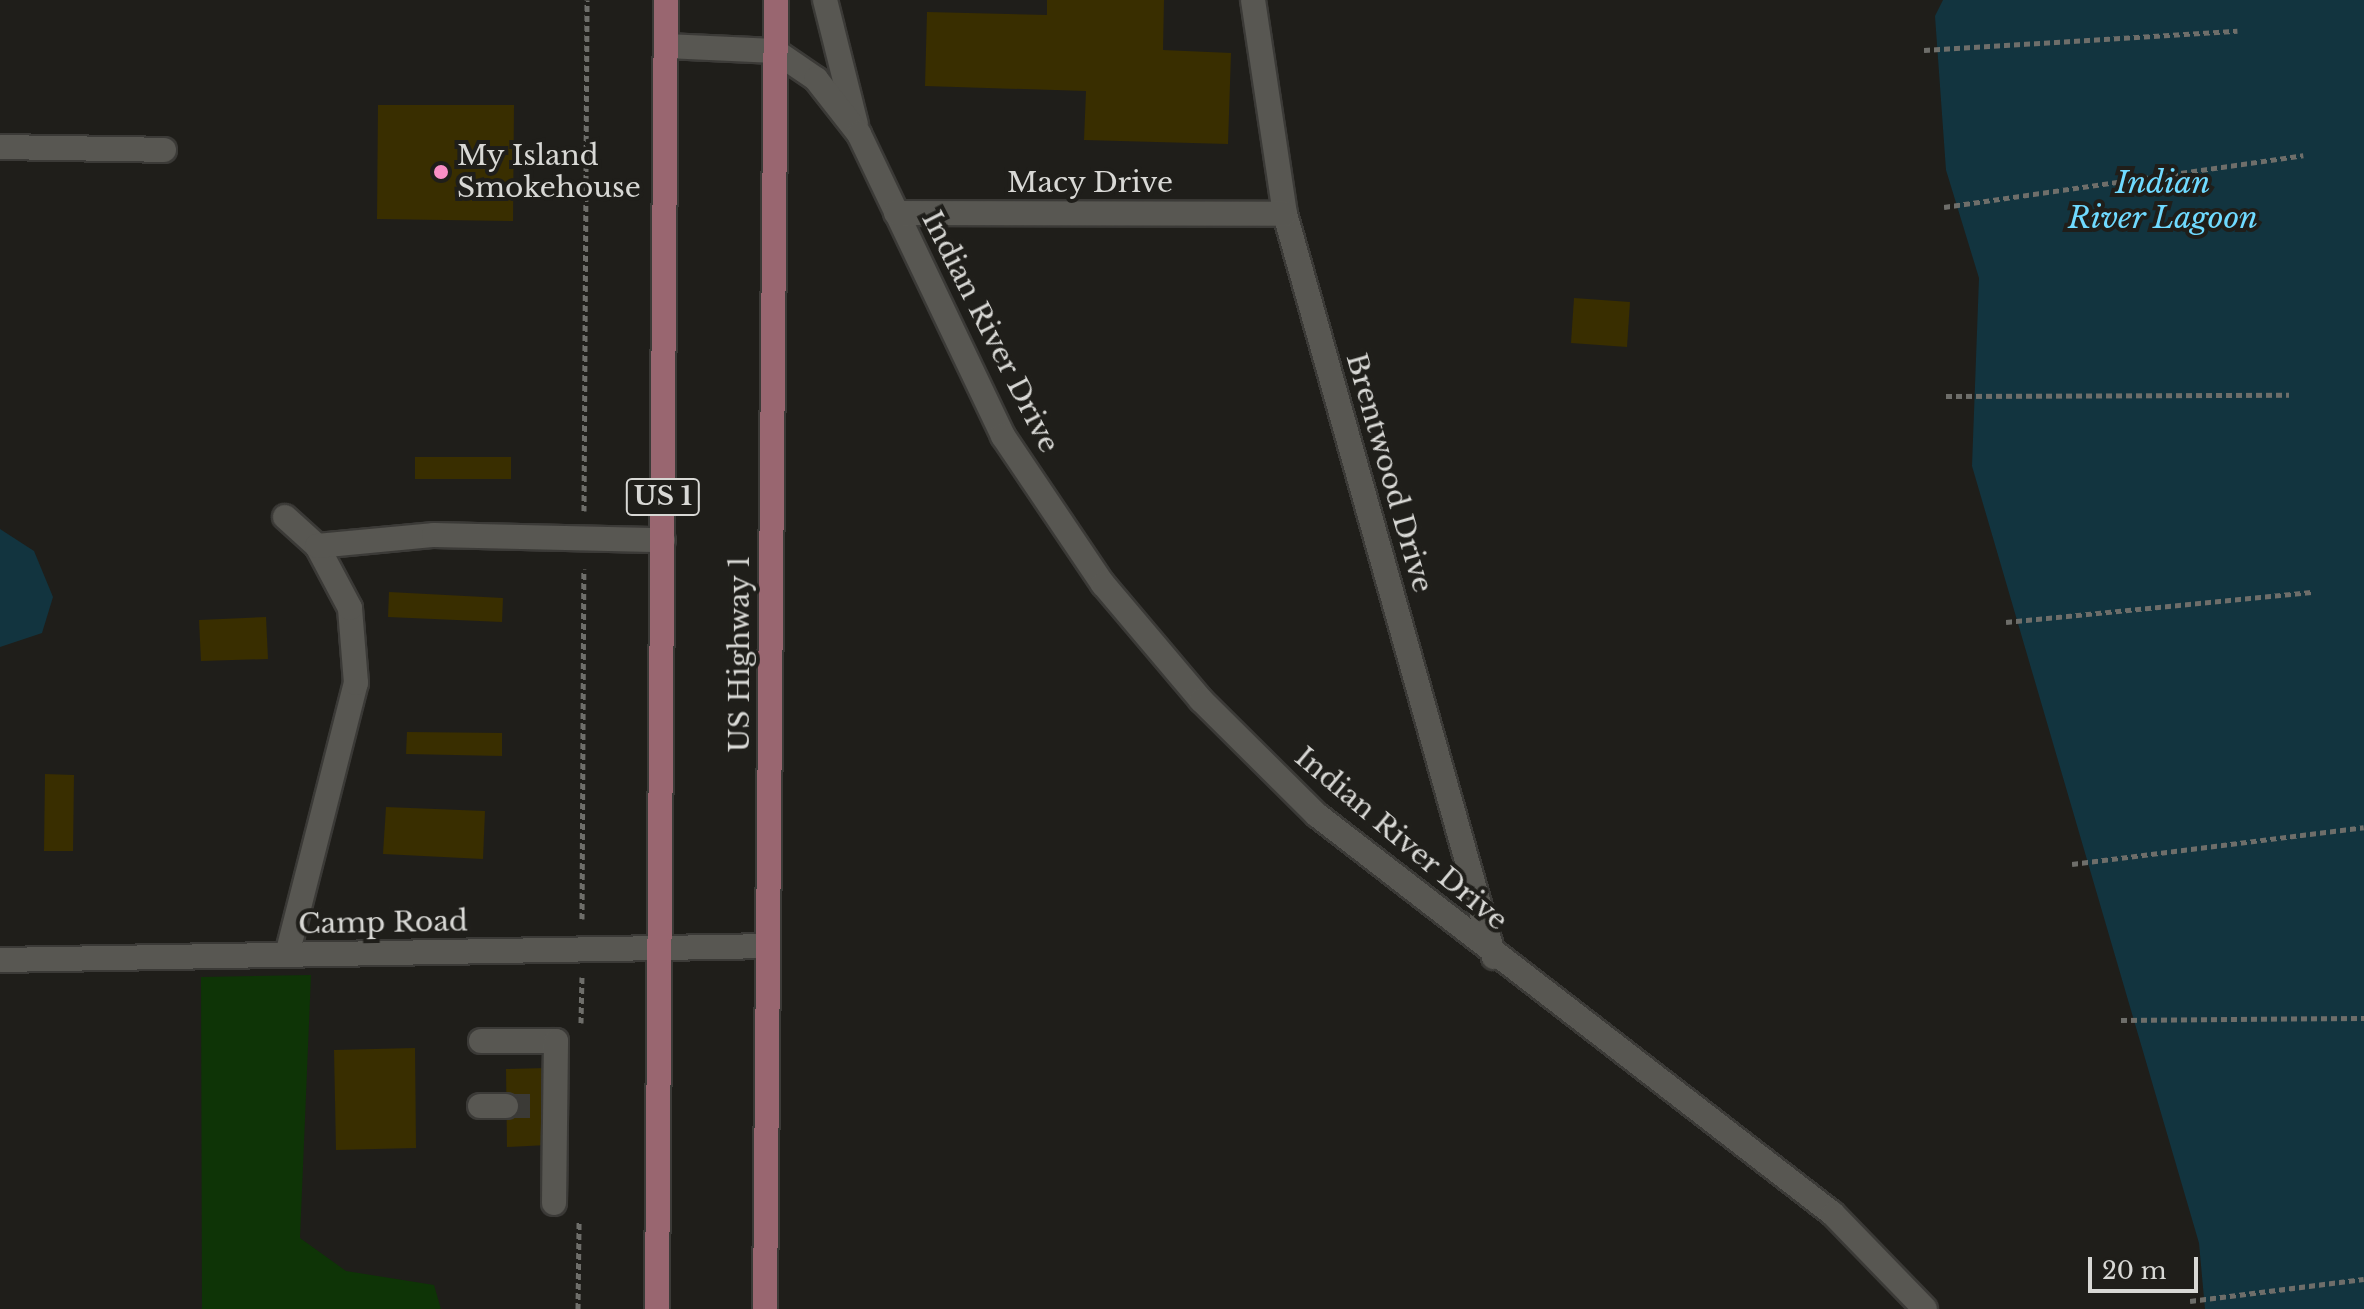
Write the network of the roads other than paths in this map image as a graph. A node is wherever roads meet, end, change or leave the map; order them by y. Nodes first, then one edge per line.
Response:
1 (666, 0) edge
2 (776, 0) edge
3 (825, 0) edge
4 (1253, 0) edge
5 (666, 46) junction
6 (775, 51) junction
7 (859, 134) junction
8 (0, 147) edge
9 (164, 150) dead end
10 (896, 213) junction
11 (1285, 214) junction
12 (285, 517) dead end
13 (663, 540) junction
14 (317, 546) junction
15 (768, 946) junction
16 (660, 948) junction
17 (287, 955) junction
18 (1494, 957) junction
19 (0, 960) edge
20 (481, 1041) dead end
21 (480, 1106) dead end
22 (506, 1106) tunnel mouth
23 (554, 1203) dead end
24 (657, 1309) edge
25 (765, 1309) edge
26 (1925, 1309) edge

1 - 5 main road, US 1
2 - 6 main road, US Highway 1
3 - 7 street
4 - 11 street, Brentwood Drive
5 - 6 street
5 - 13 main road, US 1
6 - 7 street, Indian River Drive
6 - 15 main road, US Highway 1
7 - 10 street, Indian River Drive
8 - 9 street
10 - 11 street, Macy Drive
10 - 18 street, Indian River Drive
11 - 18 street, Brentwood Drive
12 - 14 street
13 - 14 street
13 - 16 main road, US 1
14 - 17 street
15 - 16 street, Camp Road
15 - 25 main road, US Highway 1
16 - 17 street, Camp Road
16 - 24 main road, US 1
17 - 19 street, Camp Road
18 - 26 street, Indian River Drive
20 - 23 street
21 - 22 street

